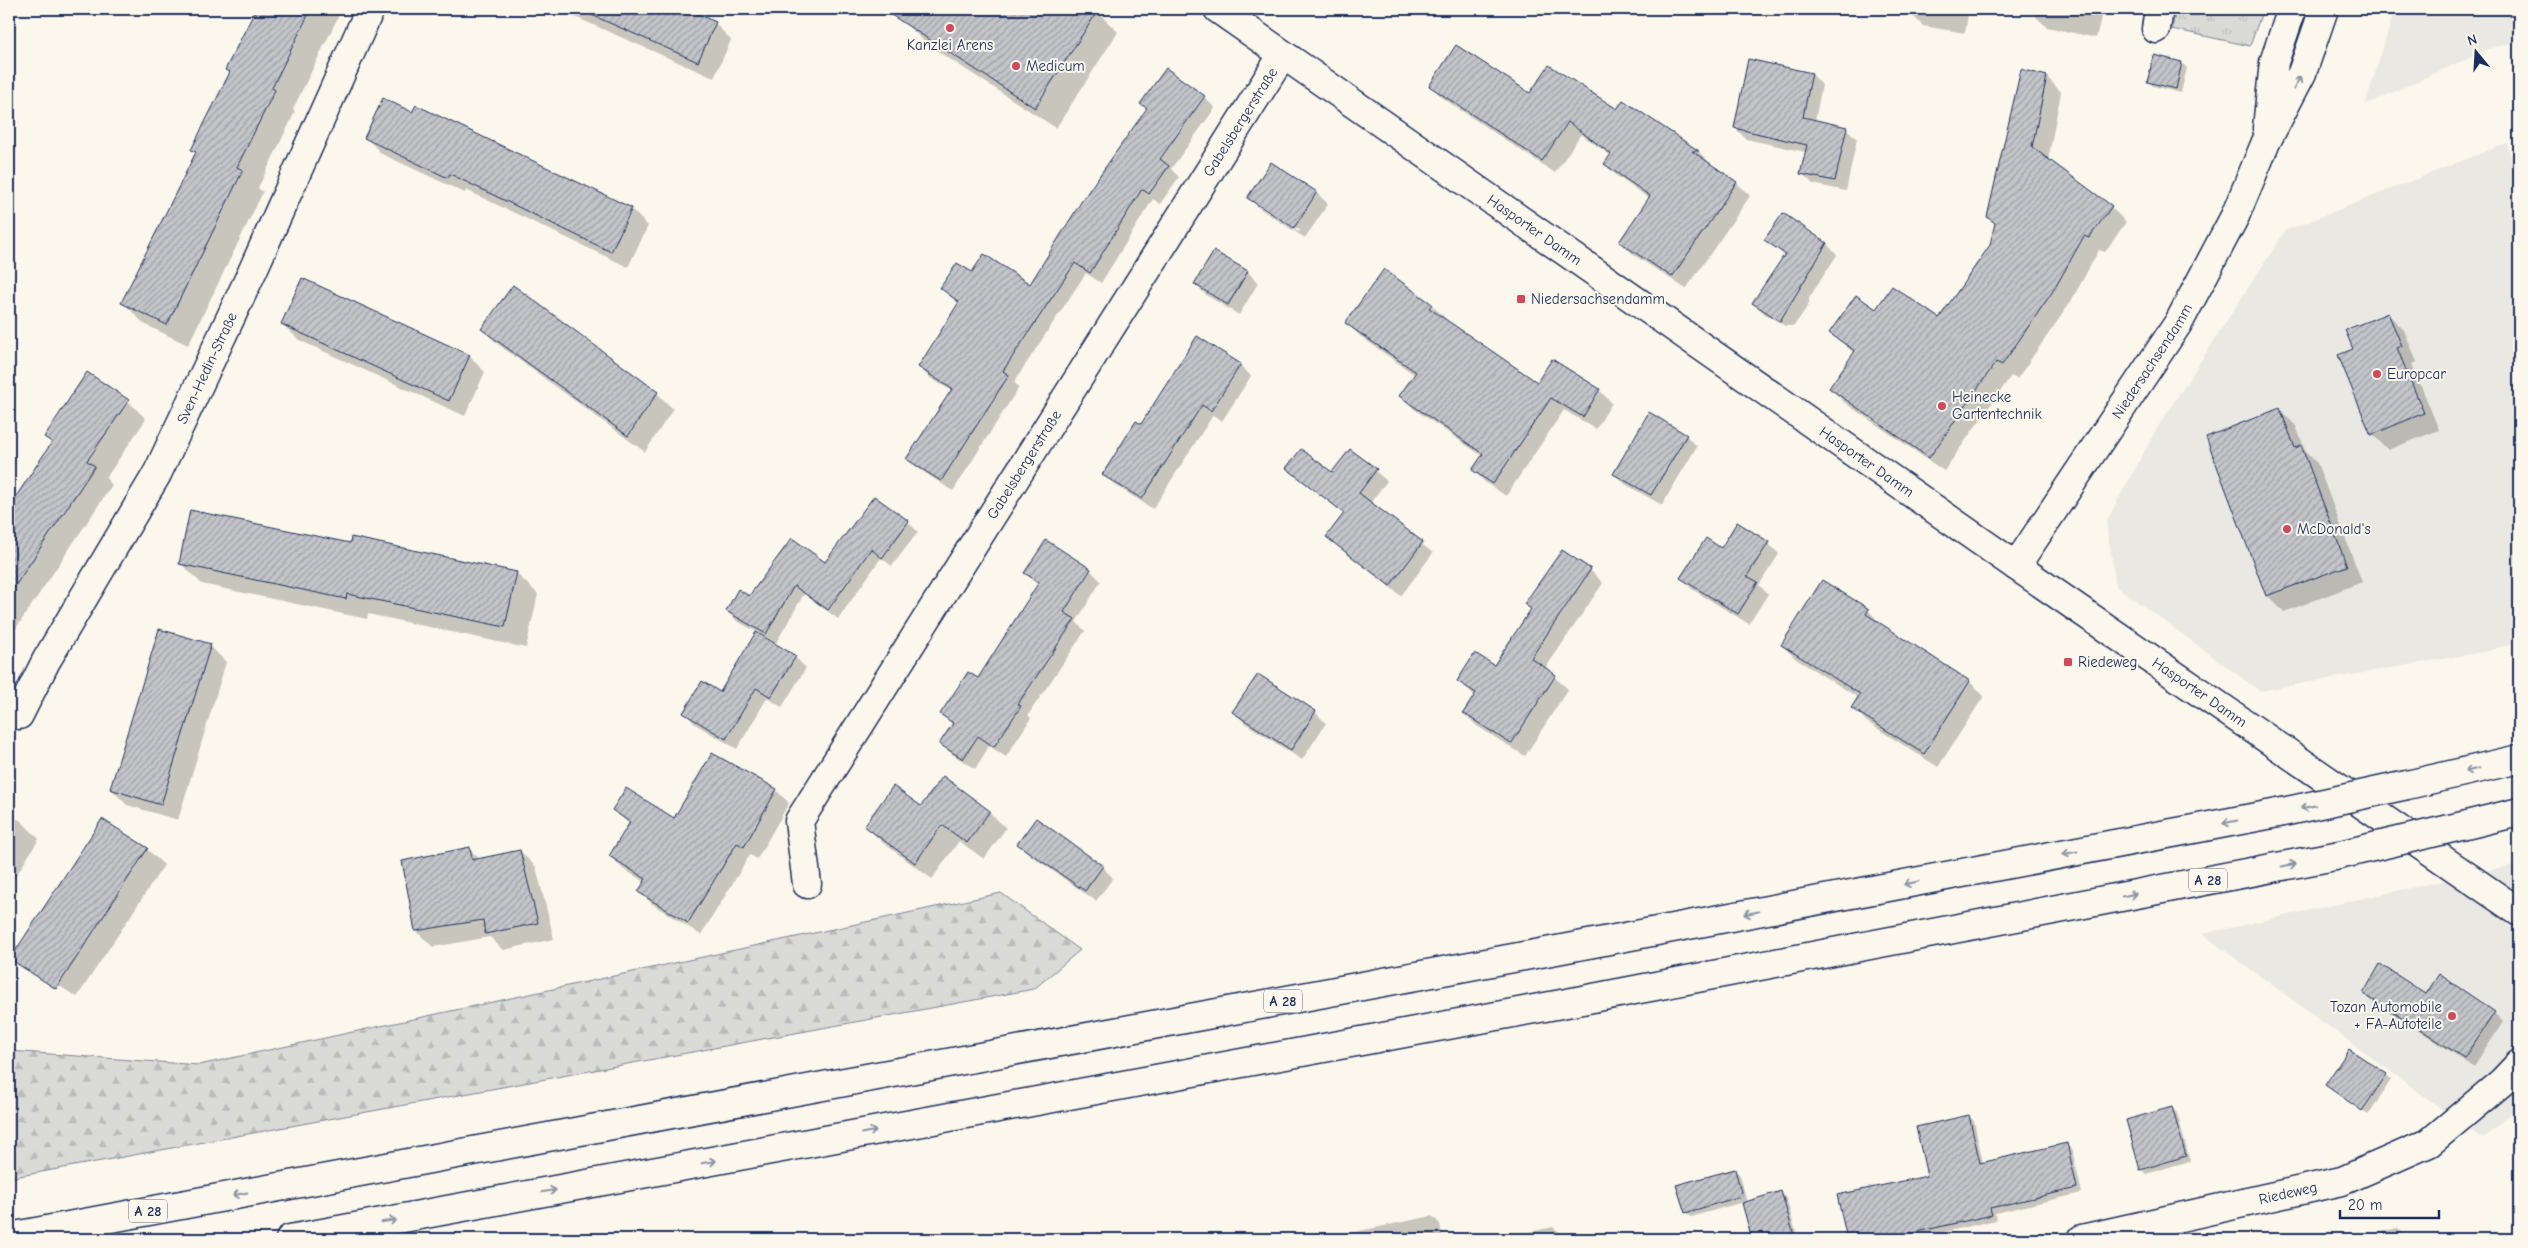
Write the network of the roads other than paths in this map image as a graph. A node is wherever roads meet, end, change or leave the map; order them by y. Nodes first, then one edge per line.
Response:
1 (370, 9) edge
2 (1218, 9) edge
3 (2292, 9) edge
4 (2324, 9) edge
5 (1282, 56) junction
6 (2266, 142) junction
7 (2016, 566) junction
8 (19, 715) dead end
9 (2519, 759) edge
10 (2519, 812) edge
11 (807, 884) dead end
12 (2519, 912) edge
13 (2519, 1064) edge
14 (9, 1237) edge
15 (290, 1239) edge
16 (2082, 1239) edge

1 - 8 main road, Sven-Hedin-Straße
2 - 5 main road, Hasporter Damm
3 - 6 main road, Niedersachsendamm
6 -> 4 main road, Niedersachsendamm
5 - 7 main road, Hasporter Damm
5 - 11 main road, Gabelsbergerstraße
6 - 7 main road, Niedersachsendamm
7 - 12 main road, Hasporter Damm
9 -> 14 main road, A 28, bridge
15 -> 10 main road, A 28, bridge
13 - 16 main road, Riedeweg

